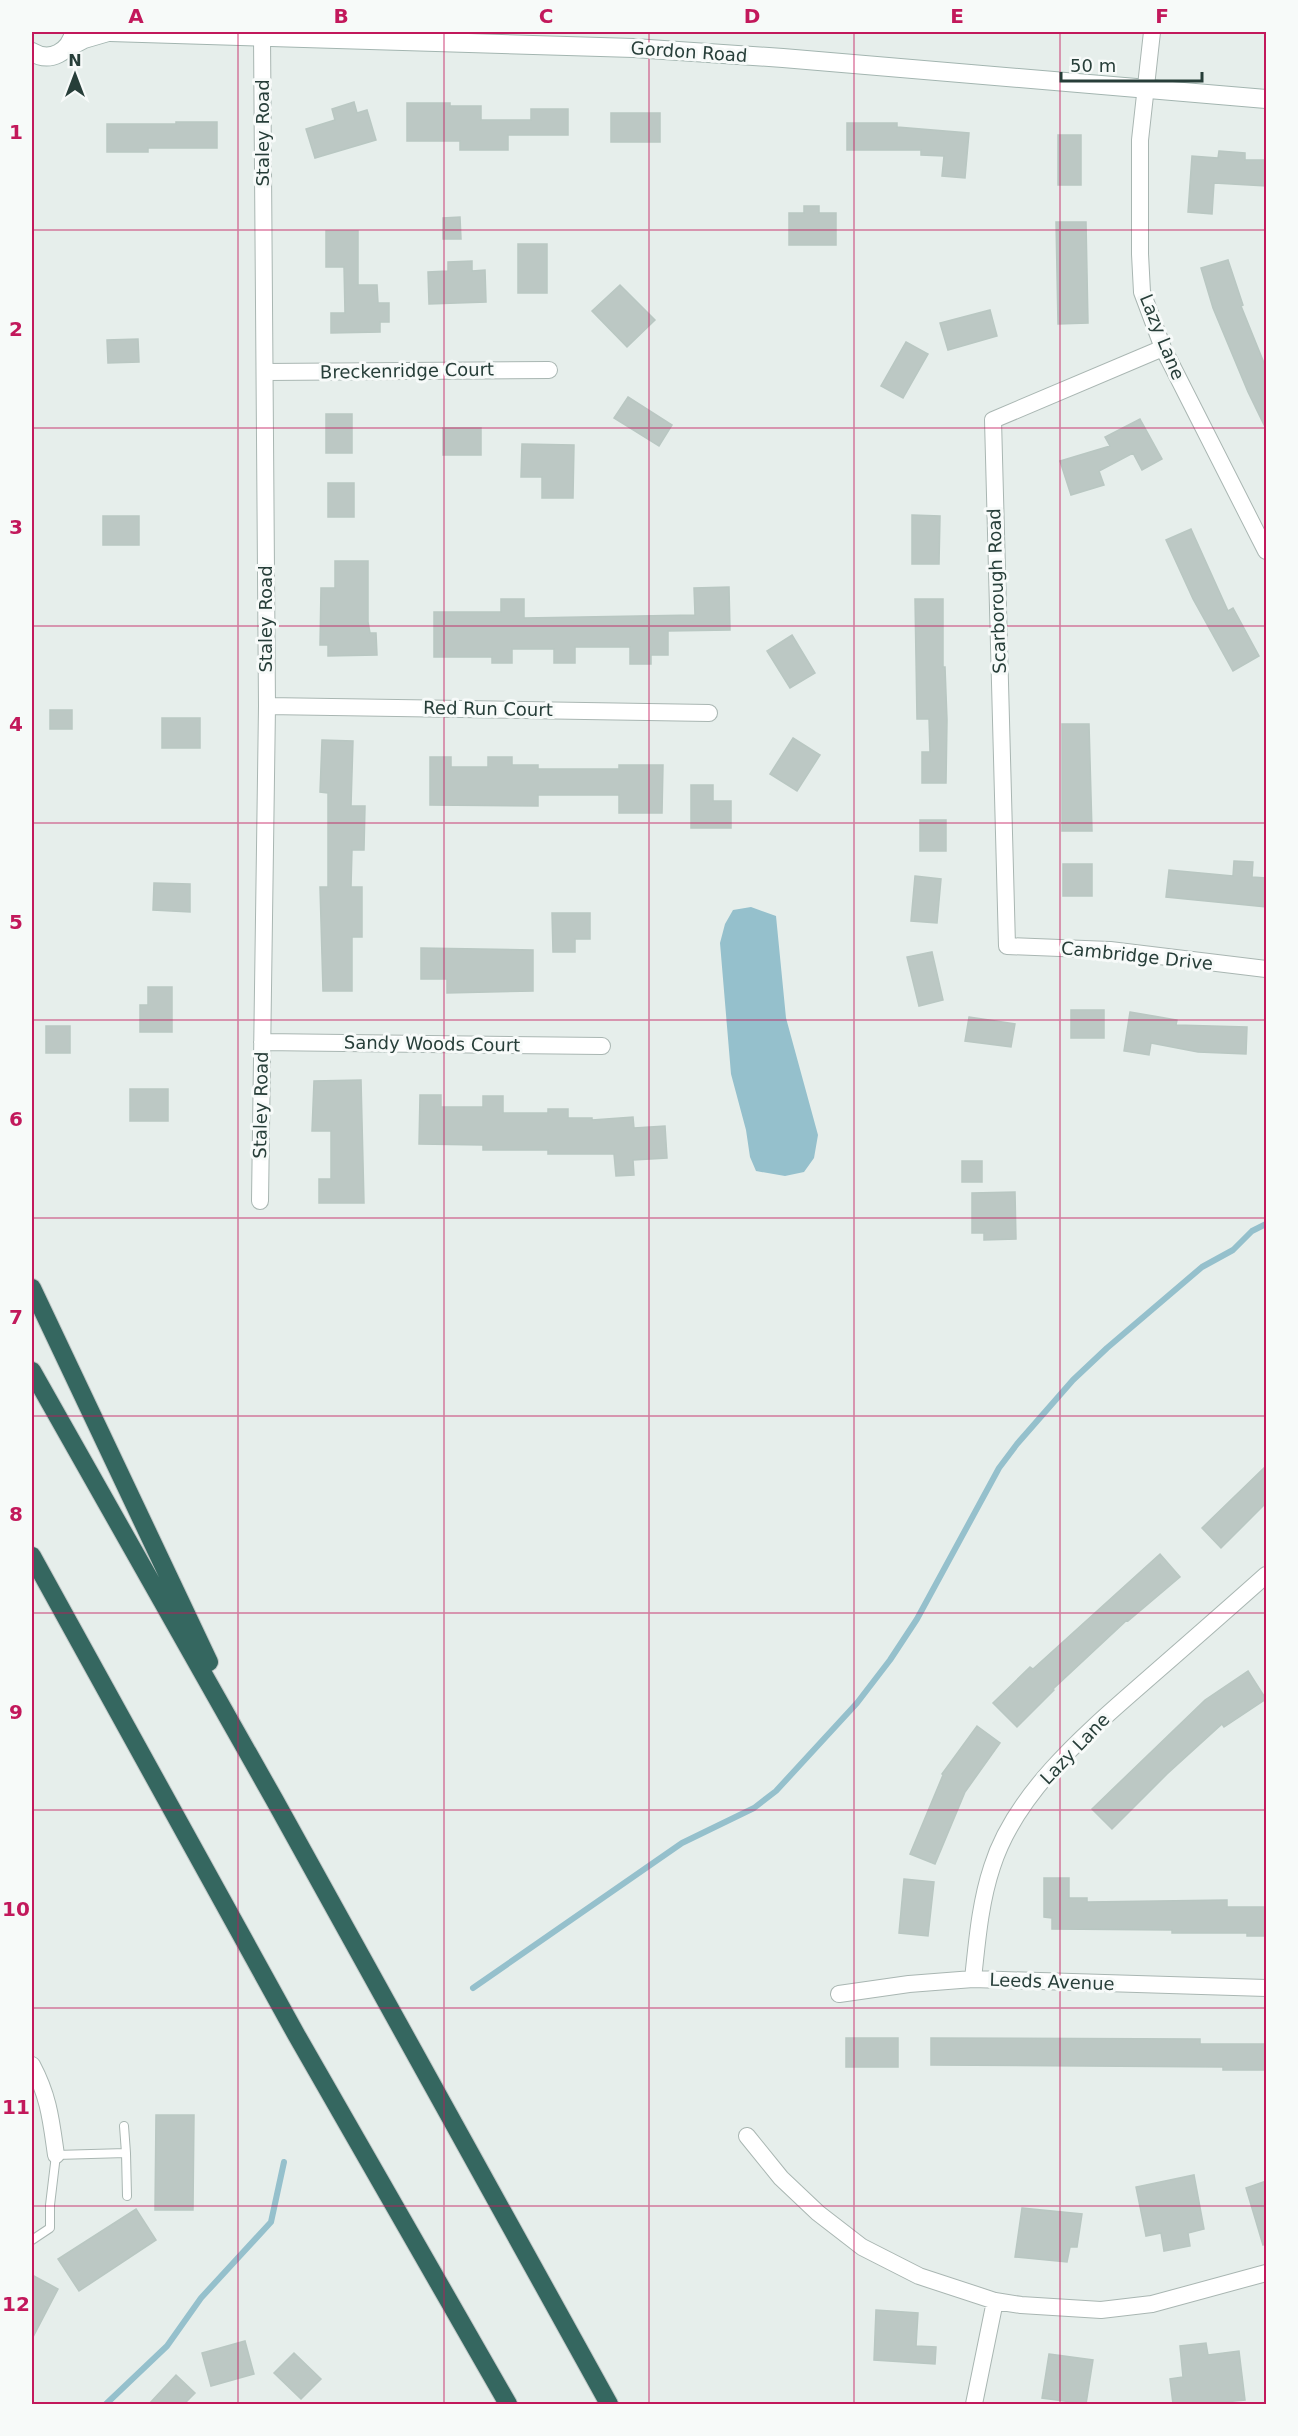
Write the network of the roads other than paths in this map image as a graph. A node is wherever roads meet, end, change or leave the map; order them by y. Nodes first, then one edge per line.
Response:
1 (74, 32) edge
2 (109, 32) edge
3 (1152, 32) edge
4 (262, 36) junction
5 (65, 49) junction
6 (32, 52) edge
7 (1146, 88) junction
8 (1266, 99) edge
9 (1162, 348) junction
10 (549, 370) dead end
11 (265, 372) junction
12 (1266, 551) edge
13 (267, 706) junction
14 (710, 713) dead end
15 (1007, 946) joint
16 (1266, 969) edge
17 (262, 1042) junction
18 (602, 1046) dead end
19 (260, 1201) dead end
20 (32, 1287) edge
21 (32, 1371) edge
22 (32, 1556) edge
23 (1266, 1575) edge
24 (274, 1799) junction
25 (973, 1979) junction
26 (1266, 1988) edge
27 (839, 1994) dead end
28 (32, 2065) edge
29 (124, 2126) dead end
30 (747, 2136) dead end
31 (126, 2154) junction
32 (56, 2155) junction
33 (127, 2196) dead end
34 (32, 2240) edge
35 (1266, 2273) edge
36 (995, 2301) junction
37 (508, 2404) edge
38 (609, 2404) edge
39 (974, 2404) edge

1 - 5 street
2 - 4 street, Gordon Road
2 - 5 street, Gordon Road
3 - 7 street, Lazy Lane
4 - 7 street, Gordon Road
4 - 11 street, Staley Road
5 - 6 street, Gordon Road
7 - 8 street, Gordon Road
7 - 9 street, Lazy Lane
9 - 12 street, Lazy Lane
9 - 15 street, Scarborough Road
10 - 11 street, Breckenridge Court
11 - 13 street, Staley Road
13 - 14 street, Red Run Court
13 - 17 street, Staley Road
15 - 16 street, Cambridge Drive
17 - 18 street, Sandy Woods Court
17 - 19 street, Staley Road
20 - 24 highway
21 - 24 highway
22 - 37 highway
23 - 25 street, Lazy Lane
24 - 38 highway
25 - 26 street, Leeds Avenue
25 - 27 street, Leeds Avenue
28 - 32 street
29 - 31 lane
30 - 36 street
31 - 32 lane
31 - 33 lane
32 - 34 lane
35 - 36 street
36 - 39 street

